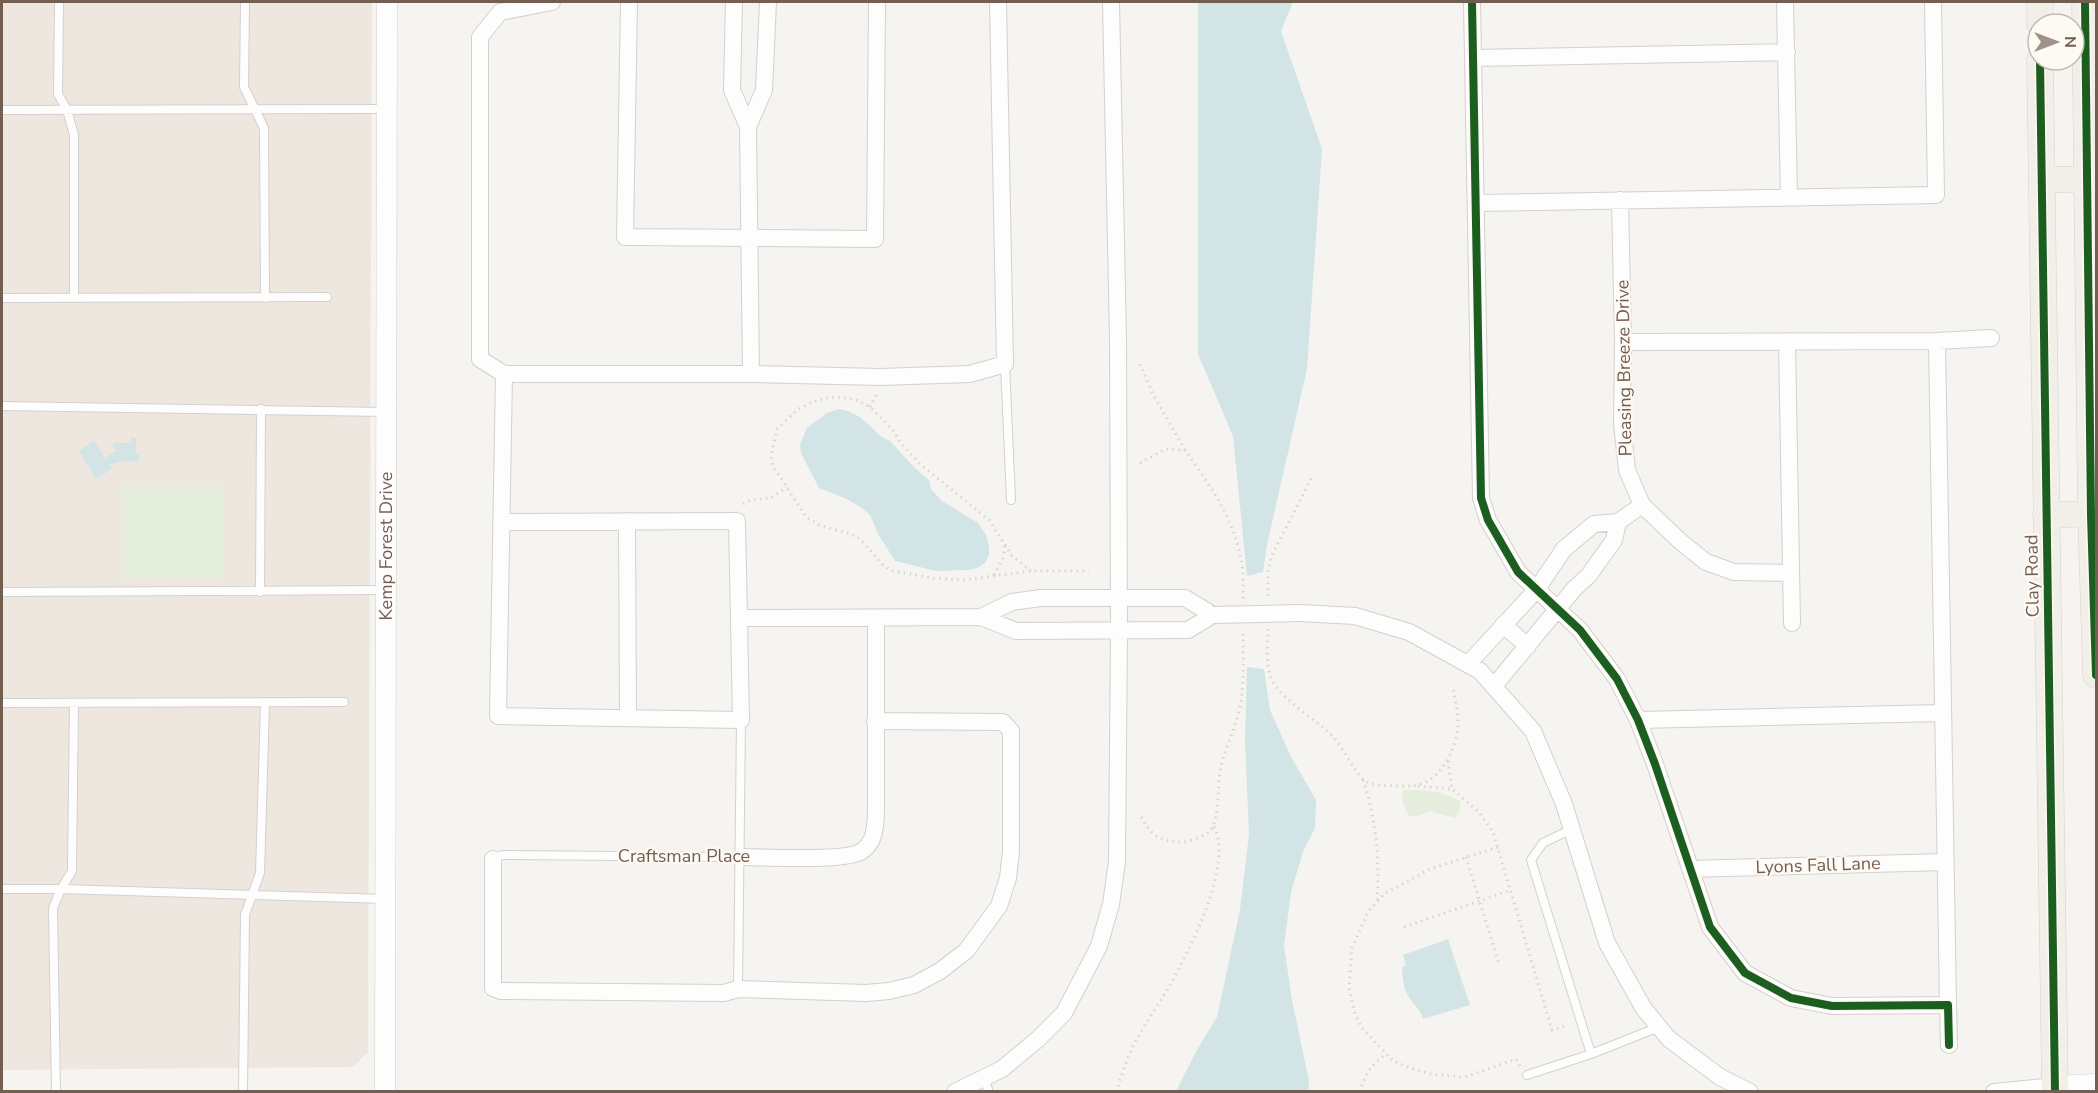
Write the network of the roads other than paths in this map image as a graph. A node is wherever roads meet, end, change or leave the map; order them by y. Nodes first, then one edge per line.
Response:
1 (59, 2) edge
2 (245, 2) edge
3 (387, 2) edge
4 (552, 2) edge
5 (629, 2) edge
6 (734, 2) edge
7 (768, 2) edge
8 (877, 2) edge
9 (998, 2) edge
10 (1111, 2) edge
11 (1472, 2) edge
12 (1785, 2) edge
13 (1933, 2) edge
14 (2085, 2) edge
15 (1787, 52) junction
16 (1473, 58) junction
17 (2040, 72) edge
18 (255, 108) junction
19 (387, 109) junction
20 (2, 110) edge
21 (67, 111) junction
22 (748, 127) junction
23 (2042, 179) junction
24 (2088, 180) junction
25 (1789, 197) junction
26 (1620, 200) junction
27 (1476, 203) junction
28 (748, 238) junction
29 (74, 297) junction
30 (327, 297) dead end
31 (2, 298) edge
32 (265, 298) junction
33 (1991, 338) dead end
34 (1787, 341) junction
35 (1937, 341) junction
36 (1623, 342) junction
37 (1005, 364) junction
38 (504, 374) junction
39 (751, 374) junction
40 (2, 406) edge
41 (261, 409) junction
42 (386, 411) junction
43 (1011, 500) dead end
44 (1642, 505) junction
45 (2046, 514) junction
46 (2091, 515) junction
47 (627, 521) junction
48 (501, 522) junction
49 (1618, 522) junction
50 (1791, 573) junction
51 (1537, 589) junction
52 (386, 590) junction
53 (2, 592) edge
54 (260, 592) junction
55 (1119, 597) junction
56 (1558, 608) junction
57 (1213, 615) junction
58 (981, 617) junction
59 (739, 618) junction
60 (876, 619) junction
61 (1792, 623) dead end
62 (1503, 625) junction
63 (1119, 630) junction
64 (1528, 646) junction
65 (1468, 664) junction
66 (2097, 675) edge
67 (1494, 686) junction
68 (344, 702) dead end
69 (2, 703) edge
70 (74, 703) junction
71 (265, 704) junction
72 (1942, 713) junction
73 (628, 718) junction
74 (741, 720) junction
75 (1638, 720) junction
76 (875, 721) junction
77 (1572, 829) junction
78 (741, 857) junction
79 (494, 859) joint
80 (1945, 862) junction
81 (1690, 869) junction
82 (2, 889) edge
83 (61, 889) junction
84 (251, 894) junction
85 (385, 898) junction
86 (738, 989) junction
87 (1948, 1005) junction
88 (1659, 1026) junction
89 (1949, 1045) dead end
90 (1591, 1054) junction
91 (1527, 1075) road end
92 (2097, 1084) edge
93 (987, 1085) edge
94 (2055, 1089) edge
95 (956, 1091) edge
96 (56, 1092) edge
97 (243, 1092) edge
98 (385, 1092) edge
99 (1750, 1092) edge
100 (1994, 1092) edge

1 - 21 lane
2 - 18 lane
3 - 19 street, Kemp Forest Drive
4 - 38 street
5 - 28 street
6 - 22 street
7 - 22 street
8 - 28 street
9 - 37 street
10 - 55 street
11 - 16 street
12 - 15 street
13 - 25 street
14 - 24 main road
15 - 16 street
15 - 25 street
16 - 27 street
17 - 23 main road, Clay Road
18 - 19 lane
18 - 21 lane
18 - 32 lane
19 - 42 street, Kemp Forest Drive
20 - 21 lane
21 - 29 lane
22 - 28 street
23 - 24 main road
23 - 45 main road, Clay Road
24 - 46 main road
25 - 26 street
26 - 27 street
26 - 36 street, Pleasing Breeze Drive
27 - 51 street
28 - 39 street
29 - 31 lane
29 - 32 lane
30 - 32 lane
33 - 35 street
34 - 35 street
34 - 36 street
34 - 50 street
35 - 72 street
36 - 44 street, Pleasing Breeze Drive
37 - 39 street
37 - 43 lane
38 - 39 street
38 - 48 street
40 - 41 lane
41 - 42 lane
41 - 54 lane
42 - 52 street, Kemp Forest Drive
44 - 49 street
44 - 50 street, Pleasing Breeze Drive
45 - 46 main road
45 - 94 main road, Clay Road
46 - 66 main road
47 - 48 street
47 - 59 street
47 - 73 street
48 - 73 street
49 - 51 street
49 - 56 street
50 - 61 street
51 - 56 street
51 - 62 street
52 - 54 lane
52 - 85 street, Kemp Forest Drive
53 - 54 lane
55 - 57 street
55 - 58 street
55 - 63 street
56 - 64 street
56 - 75 street
57 - 63 street
57 - 65 street, bridge
58 - 60 street
58 - 63 street
59 - 60 street
59 - 74 street
60 - 76 street
62 - 64 street
62 - 65 street
63 - 93 street
64 - 67 street
65 - 67 street
67 - 77 street
68 - 71 lane
69 - 70 lane
70 - 71 lane
70 - 83 lane
71 - 84 lane
72 - 75 street
72 - 80 street
73 - 74 street
74 - 78 lane
75 - 81 street
76 - 78 street, Craftsman Place
76 - 86 street
77 - 88 street
77 - 90 lane
78 - 79 lane, Craftsman Place
78 - 86 lane
79 - 86 street
80 - 81 street, Lyons Fall Lane
80 - 87 street
81 - 87 street
82 - 83 lane
83 - 84 lane
83 - 96 lane
84 - 85 lane
84 - 97 lane
85 - 98 street, Kemp Forest Drive
87 - 89 street
88 - 90 lane
88 - 99 street
90 - 91 lane
92 - 94 street
93 - 95 street
94 - 100 street

